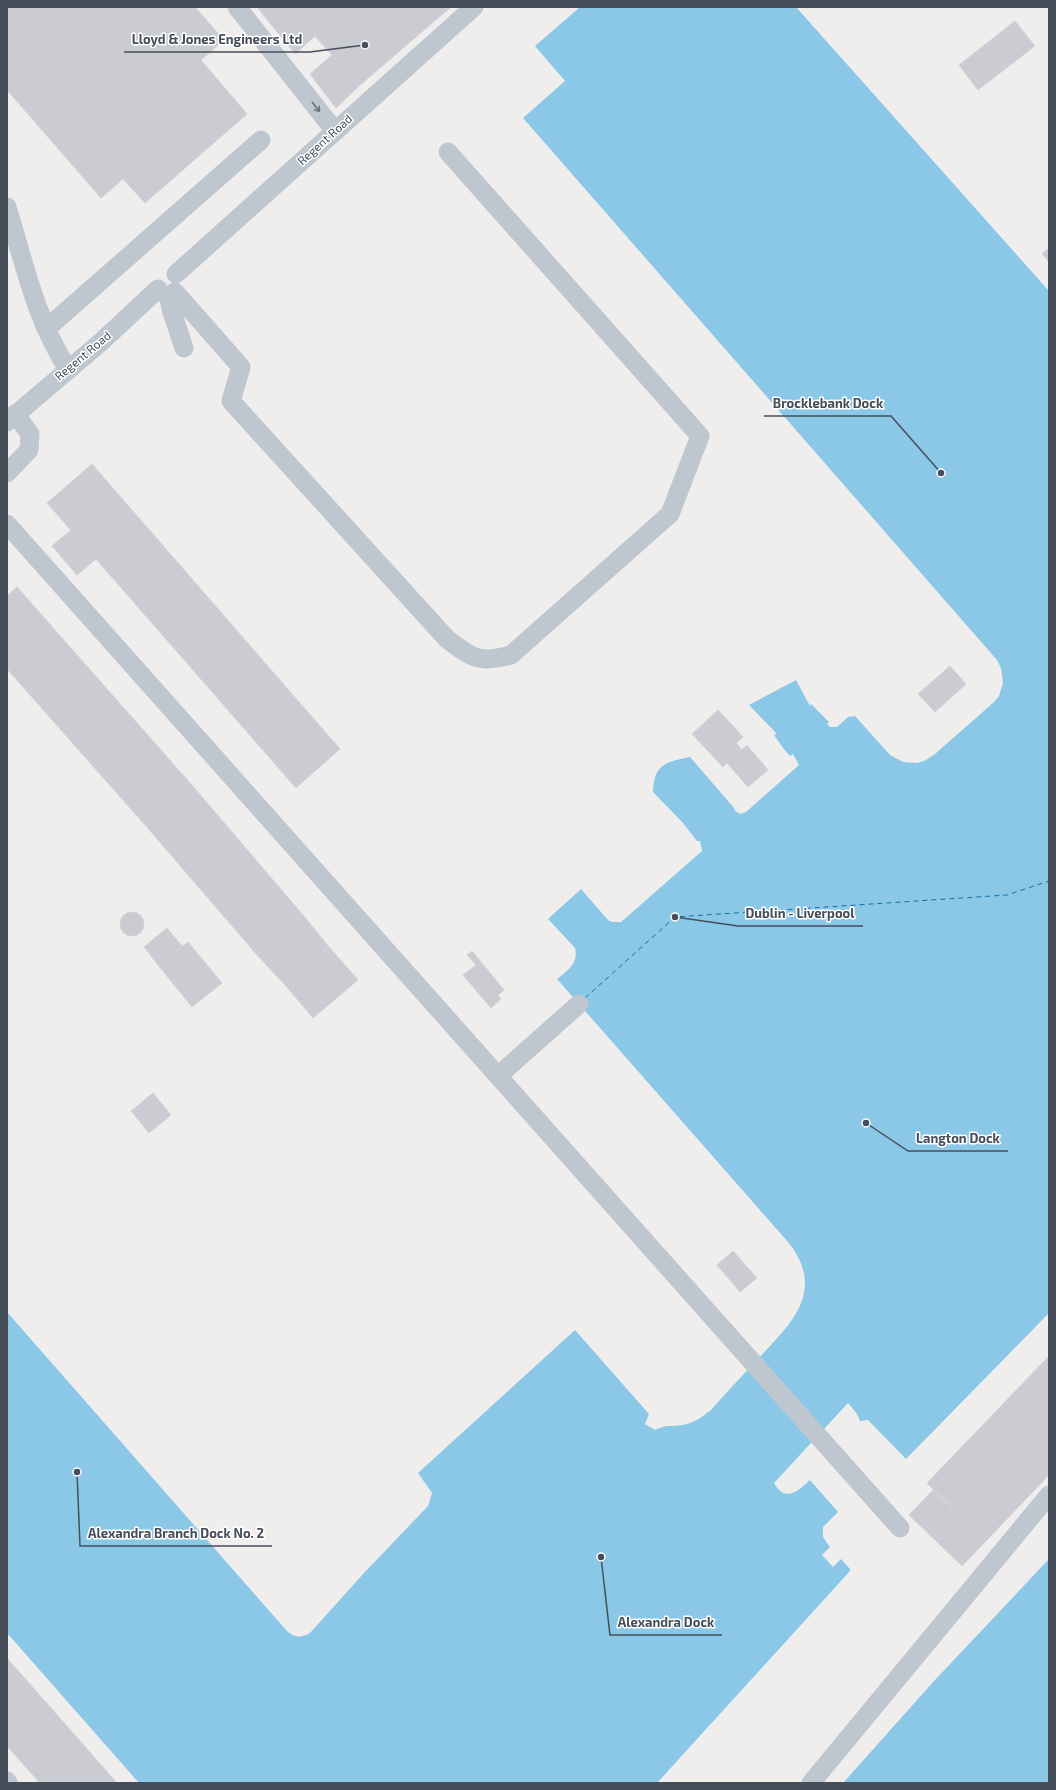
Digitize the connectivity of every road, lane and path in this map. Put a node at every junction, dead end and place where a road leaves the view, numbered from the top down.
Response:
1 (237, 7) edge
2 (474, 7) edge
3 (335, 131) junction
4 (261, 140) dead end
5 (448, 152) dead end
6 (7, 207) edge
7 (169, 287) junction
8 (46, 329) junction
9 (184, 348) dead end
10 (68, 369) junction
11 (11, 418) edge
12 (7, 473) edge
13 (7, 524) edge
14 (579, 1004) dead end
15 (499, 1075) junction
16 (1049, 1495) edge
17 (900, 1528) dead end
18 (811, 1783) edge

1 -> 3 street
2 - 3 street, Regent Road
3 - 7 street, Regent Road
4 - 8 street
5 - 7 street
6 - 8 street
7 - 9 street
7 - 10 street, Regent Road
8 - 10 street
10 - 11 street, Regent Road
11 - 12 street
13 - 15 street
14 - 15 street
15 - 17 street
16 - 18 street

